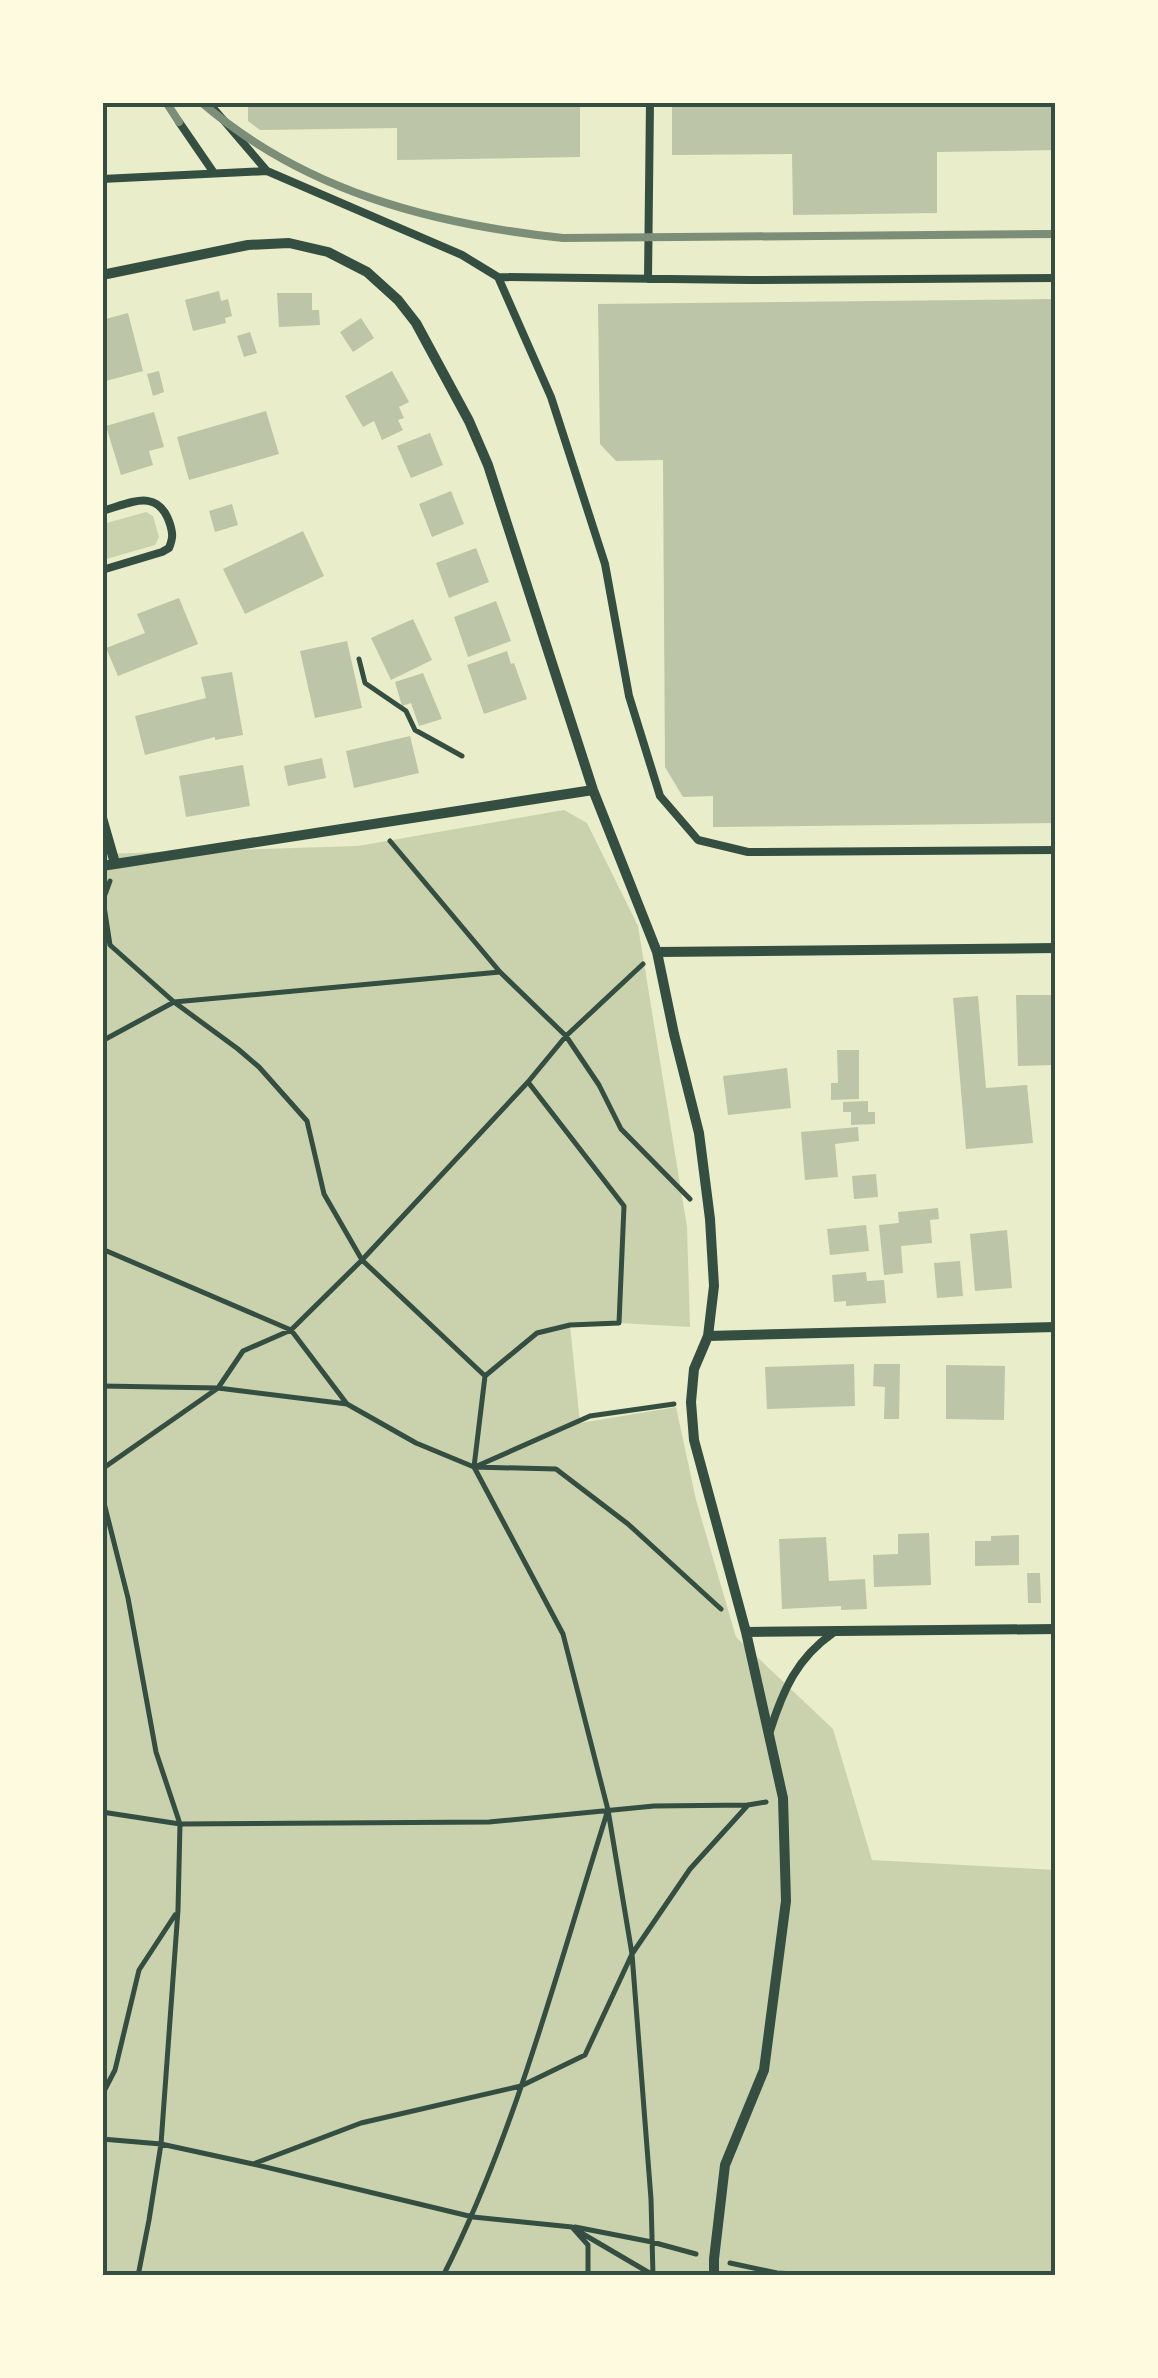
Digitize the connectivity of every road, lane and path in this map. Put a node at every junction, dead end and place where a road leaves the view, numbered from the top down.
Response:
1 (650, 102) edge
2 (212, 104) edge
3 (179, 122) dead end
4 (267, 171) junction
5 (214, 174) junction
6 (102, 178) edge
7 (102, 274) edge
8 (498, 277) junction
9 (1056, 278) edge
10 (648, 279) junction
11 (102, 510) edge
12 (102, 570) edge
13 (359, 659) dead end
14 (462, 756) dead end
15 (593, 790) junction
16 (102, 818) edge
17 (376, 824) junction
18 (1056, 850) edge
19 (115, 864) junction
20 (102, 866) edge
21 (102, 940) edge
22 (110, 945) junction
23 (1056, 948) edge
24 (656, 952) junction
25 (500, 972) junction
26 (174, 1002) junction
27 (566, 1036) junction
28 (102, 1042) edge
29 (528, 1082) junction
30 (710, 1219) junction
31 (102, 1249) edge
32 (362, 1260) junction
33 (1056, 1327) edge
34 (291, 1330) junction
35 (708, 1336) junction
36 (485, 1376) junction
37 (102, 1386) edge
38 (218, 1388) junction
39 (691, 1402) junction
40 (347, 1404) junction
41 (474, 1468) junction
42 (102, 1469) edge
43 (102, 1495) edge
44 (1056, 1629) edge
45 (836, 1630) junction
46 (746, 1632) junction
47 (770, 1730) junction
48 (783, 1798) junction
49 (748, 1806) junction
50 (608, 1810) junction
51 (102, 1812) edge
52 (180, 1824) junction
53 (178, 1910) junction
54 (632, 1954) junction
55 (521, 2086) junction
56 (102, 2095) edge
57 (102, 2140) edge
58 (161, 2144) junction
59 (253, 2164) junction
60 (473, 2217) junction
61 (572, 2227) junction
62 (652, 2242) junction
63 (714, 2259) junction
64 (138, 2276) edge
65 (444, 2276) edge
66 (588, 2276) edge
67 (714, 2276) edge
68 (830, 2276) edge

1 - 10 lane
2 - 4 lane
3 - 5 lane
4 - 5 lane
4 - 8 lane
5 - 6 lane
7 - 15 street
8 - 10 lane
8 - 18 lane
9 - 10 lane
11 - 12 lane
13 - 14 path
15 - 17 street
15 - 24 street
16 - 19 street
17 - 19 street
17 - 25 path
19 - 20 street
19 - 22 path
21 - 22 path
22 - 26 path
23 - 24 street
24 - 27 path
24 - 30 street
25 - 26 path
25 - 27 path
26 - 28 path
26 - 32 path
27 - 29 path
27 - 30 path
29 - 32 path
29 - 36 path
30 - 35 street
31 - 34 path
32 - 34 path
32 - 36 path
33 - 35 street
34 - 38 path
34 - 40 path
35 - 39 street
36 - 41 path
37 - 38 path
38 - 40 path
38 - 42 path
39 - 41 path
39 - 46 street
40 - 41 path
41 - 46 path
41 - 50 path
43 - 52 path
44 - 45 street
45 - 46 street
45 - 47 lane
46 - 47 street
47 - 48 street
48 - 49 path
48 - 63 street
49 - 50 path
49 - 54 path
50 - 52 path
50 - 54 path
50 - 55 path
51 - 52 path
52 - 53 path
53 - 56 path
53 - 58 path
54 - 55 path
54 - 62 path
55 - 59 path
55 - 60 path
57 - 58 path
58 - 59 path
58 - 64 path
59 - 60 path
60 - 61 path
60 - 65 path
61 - 62 path
61 - 62 path
61 - 66 path
62 - 63 path
63 - 67 street
63 - 68 path

